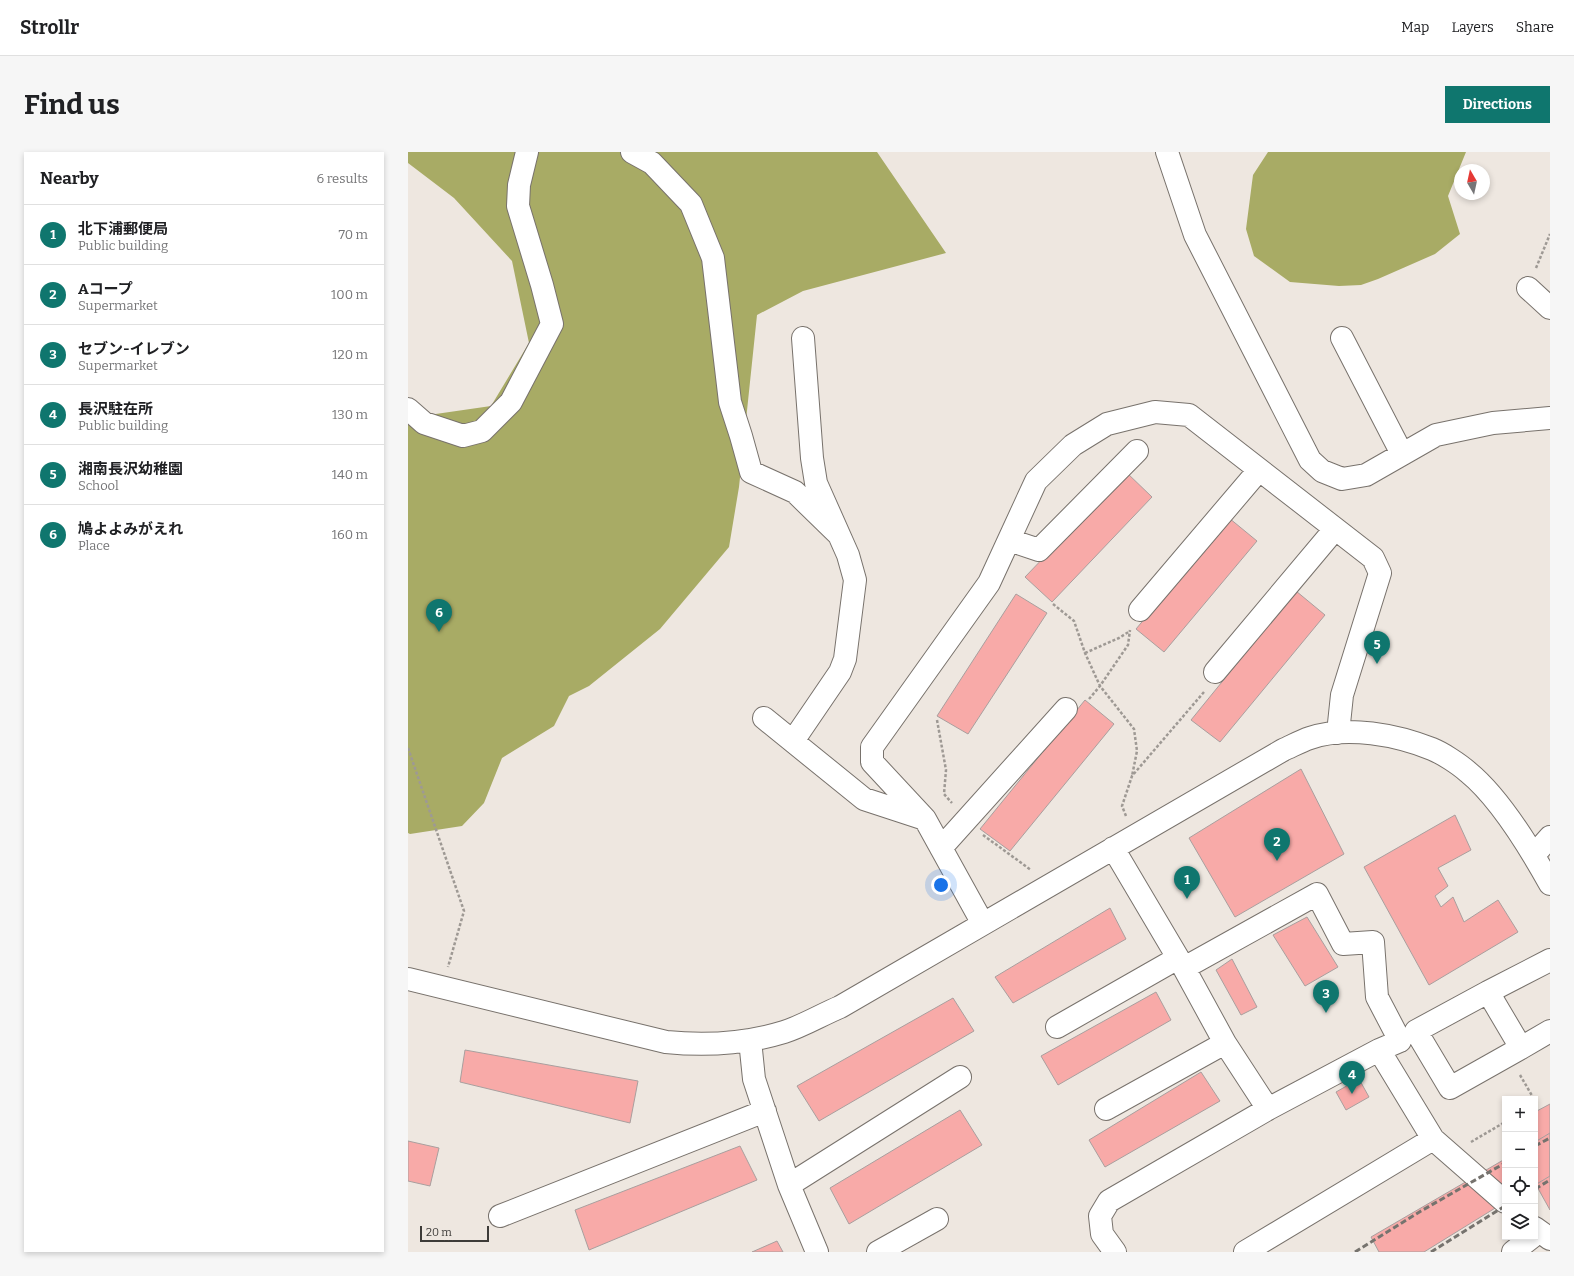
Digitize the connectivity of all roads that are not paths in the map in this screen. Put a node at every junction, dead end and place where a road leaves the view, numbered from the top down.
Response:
1 (527, 152) edge
2 (632, 152) edge
3 (1167, 152) edge
4 (1528, 288) road end
5 (1550, 308) edge
6 (803, 338) dead end
7 (1342, 338) dead end
8 (408, 409) edge
9 (1550, 418) edge
10 (1137, 451) dead end
11 (1402, 454) junction
12 (1259, 470) junction
13 (1335, 529) junction
14 (838, 534) junction
15 (1009, 540) junction
16 (1140, 610) dead end
17 (1211, 680) road end
18 (1066, 709) dead end
19 (764, 718) dead end
20 (1338, 733) junction
21 (793, 741) junction
22 (926, 819) junction
23 (1550, 838) edge
24 (941, 848) junction
25 (1113, 848) junction
26 (1534, 855) junction
27 (1550, 884) edge
28 (983, 924) junction
29 (1550, 960) edge
30 (1181, 963) junction
31 (408, 979) edge
32 (1488, 992) junction
33 (1057, 1027) dead end
34 (1550, 1031) edge
35 (750, 1040) junction
36 (1225, 1043) junction
37 (1521, 1048) junction
38 (1379, 1050) junction
39 (960, 1077) dead end
40 (1106, 1109) dead end
41 (1268, 1109) junction
42 (765, 1111) junction
43 (1433, 1139) junction
44 (789, 1185) junction
45 (1502, 1199) edge
46 (500, 1216) dead end
47 (938, 1219) dead end
48 (1540, 1232) edge
49 (817, 1252) edge
50 (878, 1252) edge
51 (1115, 1252) edge
52 (1245, 1252) edge
53 (1513, 1252) edge

1 - 8 street
2 - 14 street
3 - 11 street
4 - 5 street
6 - 14 street
7 - 11 street
9 - 11 street
10 - 15 street
12 - 13 street
12 - 15 street
12 - 16 street
13 - 17 street
13 - 20 street
14 - 21 street
15 - 22 street
18 - 24 street
19 - 21 street
20 - 25 street
20 - 26 street
21 - 22 street
22 - 24 street
23 - 26 street
24 - 28 street
25 - 28 street
25 - 30 street
26 - 27 street
28 - 35 street
29 - 32 street
30 - 33 street
30 - 36 street
30 - 38 street
31 - 35 street
32 - 37 street
32 - 37 street
34 - 37 street
35 - 42 street
36 - 40 street
36 - 41 street
38 - 41 street
38 - 43 street
39 - 44 street
41 - 51 street
42 - 44 street
42 - 46 street
43 - 45 street
43 - 52 street
44 - 49 street
47 - 50 street
48 - 53 street

